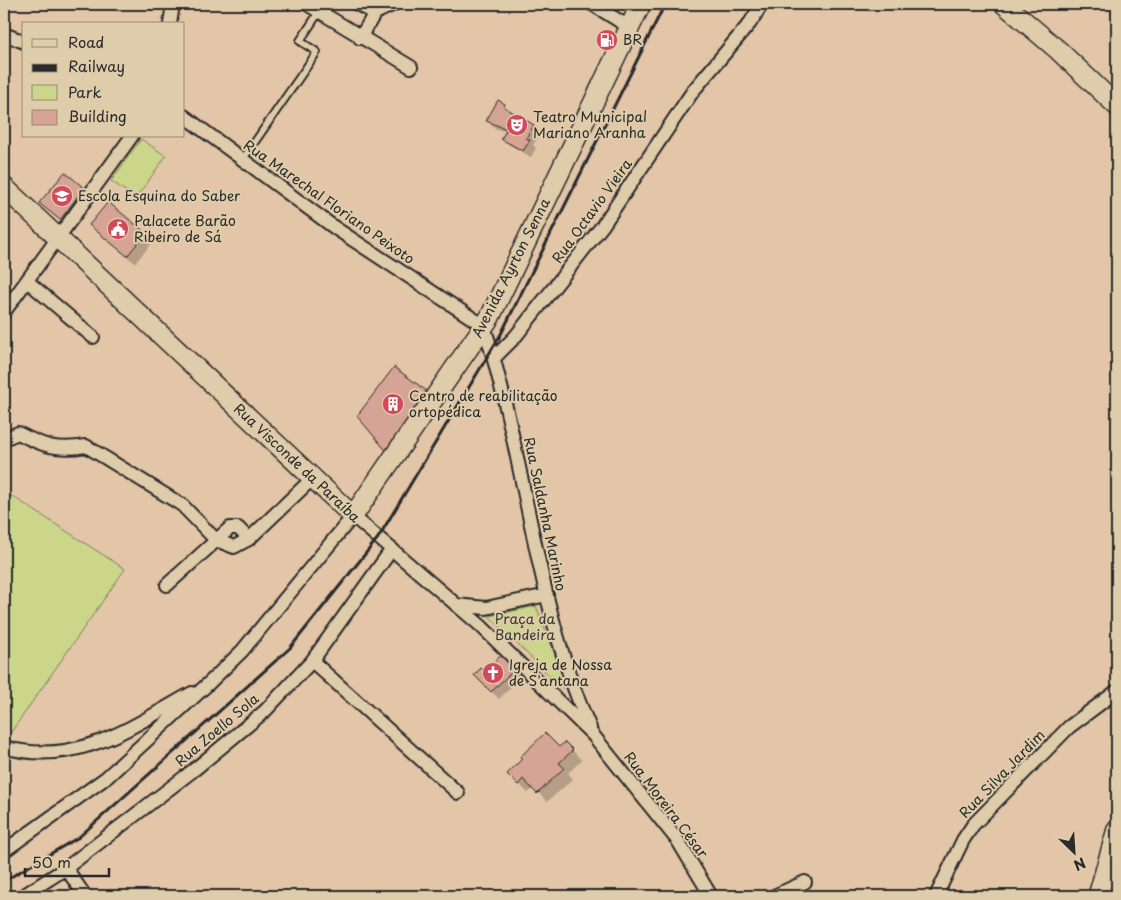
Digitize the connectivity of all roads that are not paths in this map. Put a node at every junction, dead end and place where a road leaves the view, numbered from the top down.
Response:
1 (173, 4) edge
2 (357, 4) edge
3 (394, 4) edge
4 (592, 4) edge
5 (641, 4) edge
6 (762, 4) edge
7 (1004, 4) edge
8 (311, 6) edge
9 (375, 13) junction
10 (170, 22) edge
11 (629, 27) junction
12 (4, 34) edge
13 (360, 38) junction
14 (22, 41) edge
15 (411, 67) dead end
16 (1117, 106) edge
17 (185, 117) edge
18 (131, 138) edge
19 (243, 159) junction
20 (4, 187) edge
21 (59, 238) junction
22 (28, 281) junction
23 (4, 312) edge
24 (484, 326) junction
25 (93, 337) dead end
26 (494, 358) junction
27 (4, 439) edge
28 (313, 478) junction
29 (353, 516) junction
30 (249, 539) junction
31 (216, 540) junction
32 (392, 548) junction
33 (167, 585) dead end
34 (547, 595) junction
35 (456, 605) junction
36 (486, 608) junction
37 (481, 626) junction
38 (312, 661) junction
39 (209, 683) junction
40 (1116, 693) edge
41 (593, 735) junction
42 (4, 747) edge
43 (458, 793) dead end
44 (1117, 829) edge
45 (4, 850) edge
46 (66, 868) junction
47 (805, 882) dead end
48 (22, 896) edge
49 (85, 896) edge
50 (711, 896) edge
51 (774, 896) edge
52 (936, 896) edge
53 (1098, 896) edge

1 - 10 street
2 - 9 street
3 - 9 street
4 - 11 street
5 - 11 main road, Avenida Ayrton Senna
6 - 26 street, Rua Octavio Vieira
7 - 16 main road
8 - 13 street
8 - 19 lane
9 - 13 street
11 - 24 main road, Avenida Ayrton Senna
12 - 14 street
13 - 15 street
17 - 19 street, Rua Marechal Floriano Peixoto
18 - 21 street
19 - 24 street, Rua Marechal Floriano Peixoto
20 - 21 main road, Rua Visconde da Paraíba
21 - 22 street
21 - 28 main road, Rua Visconde da Paraíba
22 - 23 street
22 - 25 street
24 - 26 street, Rua Saldanha Marinho
24 - 29 main road, Avenida Ayrton Senna
26 - 34 street, Rua Saldanha Marinho
27 - 31 street
28 - 29 main road, Rua Visconde da Paraíba
28 - 30 street
29 - 32 street, Rua Visconde da Paraíba
29 - 39 street
30 - 31 street
30 - 31 street
31 - 33 street
32 - 35 street, Rua Visconde da Paraíba
32 - 38 street, Rua Zoello Sola
34 - 36 street
34 - 41 street, Rua Saldanha Marinho
35 - 36 street
35 - 37 street, Rua Visconde da Paraíba
36 - 37 street
37 - 41 street, Rua Visconde da Paraíba
38 - 43 street
38 - 46 street, Rua Zoello Sola
39 - 42 street
39 - 45 street
40 - 52 street, Rua Silva Jardim
41 - 50 street, Rua Moreira César
44 - 53 main road
46 - 48 street, Rua Zoello Sola
46 - 49 street
47 - 51 street

